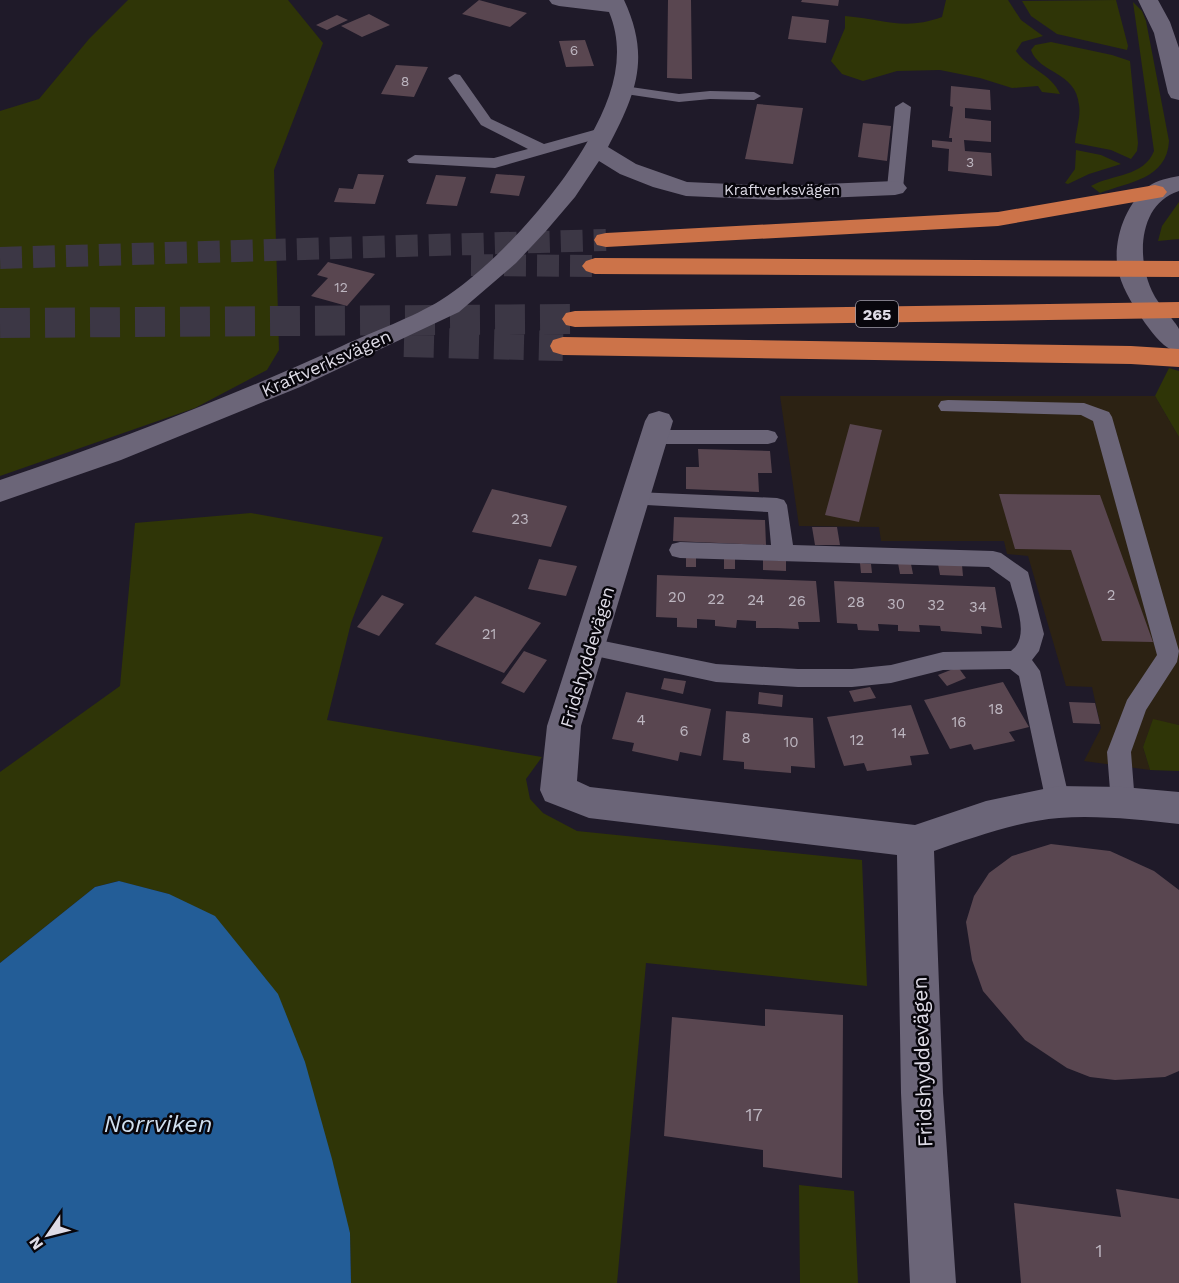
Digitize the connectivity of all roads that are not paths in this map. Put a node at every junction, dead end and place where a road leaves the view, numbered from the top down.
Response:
1 (559, 0) edge
2 (1148, 0) edge
3 (616, 3) edge
4 (455, 78) dead end
5 (624, 90) junction
6 (1179, 93) edge
7 (754, 96) dead end
8 (903, 107) dead end
9 (601, 141) junction
10 (543, 150) junction
11 (415, 160) dead end
12 (1169, 184) edge
13 (895, 188) joint
14 (606, 240) tunnel mouth
15 (595, 266) tunnel mouth
16 (1179, 270) edge
17 (575, 319) tunnel mouth
18 (1173, 327) edge
19 (563, 346) tunnel mouth
20 (1179, 358) edge
21 (948, 406) dead end
22 (657, 429) joint
23 (768, 437) dead end
24 (0, 491) edge
25 (636, 499) junction
26 (681, 550) dead end
27 (783, 553) junction
28 (589, 647) junction
29 (1015, 660) junction
30 (1058, 802) junction
31 (1123, 804) junction
32 (1179, 808) edge
33 (915, 841) junction
34 (933, 1283) edge

1 - 3 street
2 - 6 street
3 - 5 street, Kraftverksvägen
4 - 10 lane
5 - 7 lane
5 - 9 street, Kraftverksvägen
8 - 13 lane, Kraftverksvägen
9 - 10 lane
9 - 13 street, Kraftverksvägen
9 - 24 street, Kraftverksvägen
10 - 11 lane
12 - 14 highway
12 - 18 street
15 - 16 highway
17 - 18 highway, 265
19 - 20 highway
21 - 31 lane
22 - 23 lane
22 - 25 street, Fridshyddevägen
25 - 27 lane
25 - 28 street, Fridshyddevägen
26 - 27 lane
27 - 29 lane
28 - 29 lane
28 - 33 street, Fridshyddevägen
29 - 30 lane
30 - 31 street, Fridshyddevägen
30 - 33 street, Fridshyddevägen
31 - 32 street, Fridshyddevägen
33 - 34 street, Fridshyddevägen

